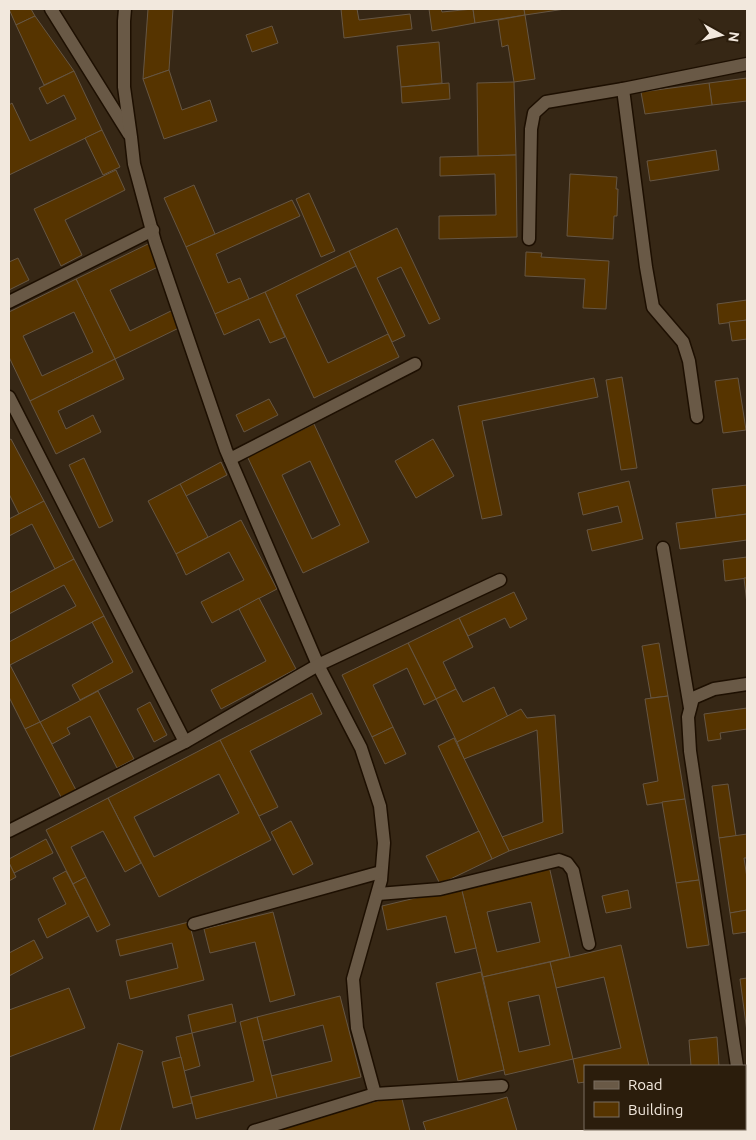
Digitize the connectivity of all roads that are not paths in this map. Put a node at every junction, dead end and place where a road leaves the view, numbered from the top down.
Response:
1 (51, 9) edge
2 (125, 9) edge
3 (747, 64) edge
4 (623, 89) junction
5 (131, 137) junction
6 (153, 230) junction
7 (529, 239) dead end
8 (9, 302) edge
9 (415, 364) dead end
10 (9, 397) edge
11 (697, 417) dead end
12 (230, 459) junction
13 (663, 548) dead end
14 (500, 580) dead end
15 (318, 665) junction
16 (747, 684) edge
17 (690, 708) junction
18 (185, 742) junction
19 (9, 831) edge
20 (381, 872) junction
21 (378, 894) junction
22 (194, 924) dead end
23 (589, 944) dead end
24 (737, 1065) edge
25 (502, 1086) dead end
26 (375, 1094) junction
27 (254, 1131) edge

1 - 5 street
2 - 5 street
3 - 4 street
4 - 7 street
4 - 11 street
5 - 6 street
6 - 8 street
6 - 12 street
9 - 12 street
10 - 18 street
12 - 15 street
13 - 17 street
14 - 15 street
15 - 18 street
15 - 20 street
16 - 17 street
17 - 24 street
18 - 19 street
20 - 21 street
20 - 22 street
21 - 23 street
21 - 26 street
25 - 26 street
26 - 27 street

